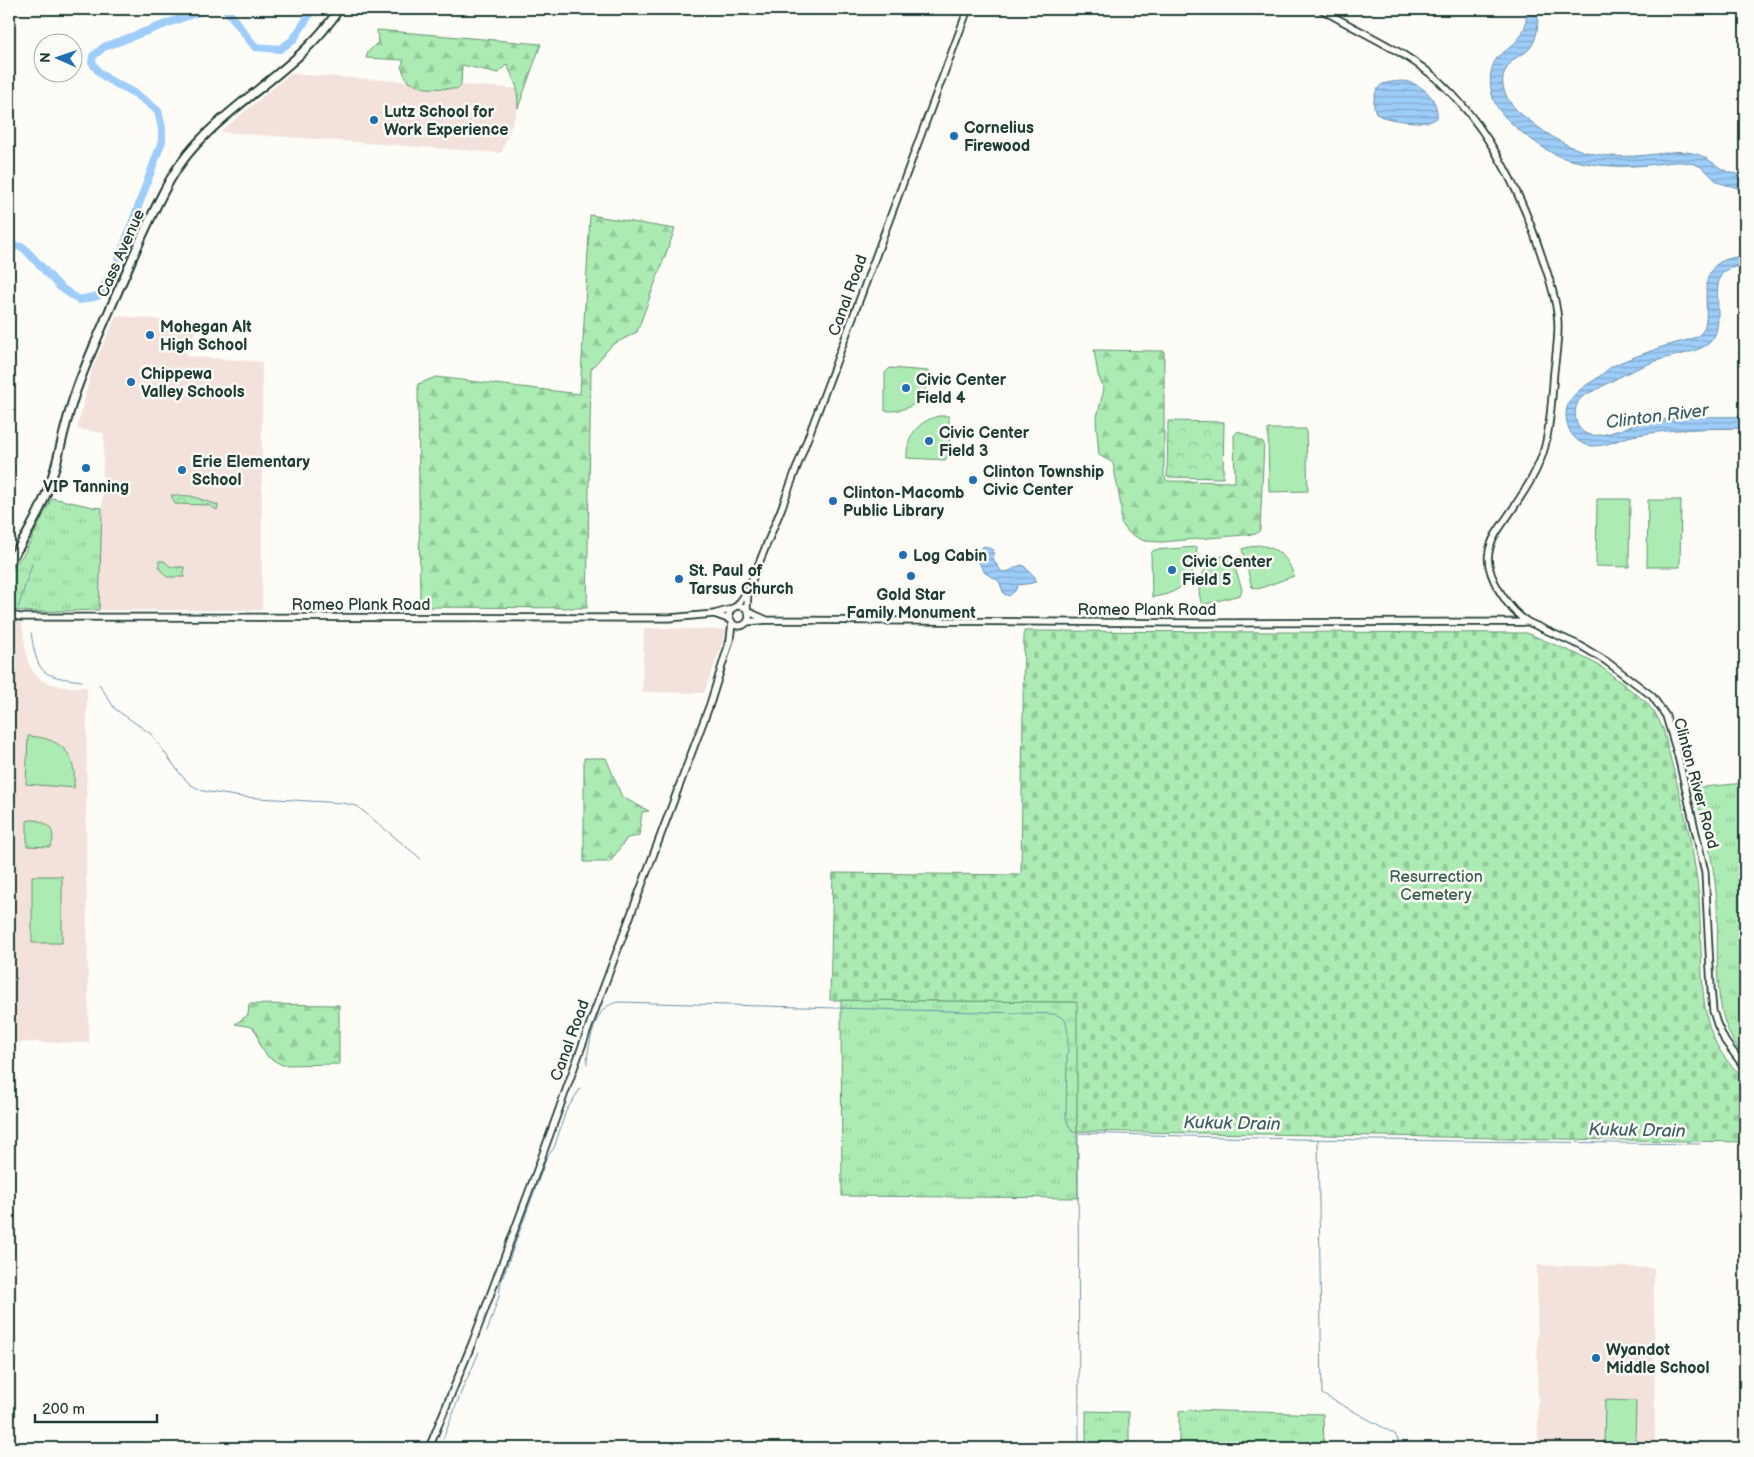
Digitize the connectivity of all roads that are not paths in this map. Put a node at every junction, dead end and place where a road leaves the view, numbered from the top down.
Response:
1 (339, 9) edge
2 (968, 9) edge
3 (1321, 9) edge
4 (9, 562) edge
5 (748, 590) junction
6 (735, 607) junction
7 (748, 611) junction
8 (714, 614) junction
9 (9, 615) edge
10 (767, 620) junction
11 (731, 621) junction
12 (747, 622) junction
13 (1528, 622) junction
14 (740, 626) junction
15 (730, 640) junction
16 (1745, 1068) edge
17 (429, 1448) edge

1 - 4 main road, Cass Avenue
2 - 5 street, Canal Road
3 - 13 street, Clinton River Road
5 - 6 street, Canal Road
5 - 7 street, Canal Road
6 - 7 street
6 - 8 street, Romeo Plank Road
6 - 11 street
7 - 10 street, Romeo Plank Road
7 - 12 street
8 - 9 street, Romeo Plank Road
8 - 11 street, Romeo Plank Road
10 - 12 street, Romeo Plank Road
10 - 13 street, Romeo Plank Road
11 - 14 street
11 - 15 street, Canal Road
12 - 14 street
13 - 16 street, Clinton River Road
14 - 15 street, Canal Road
15 - 17 street, Canal Road

